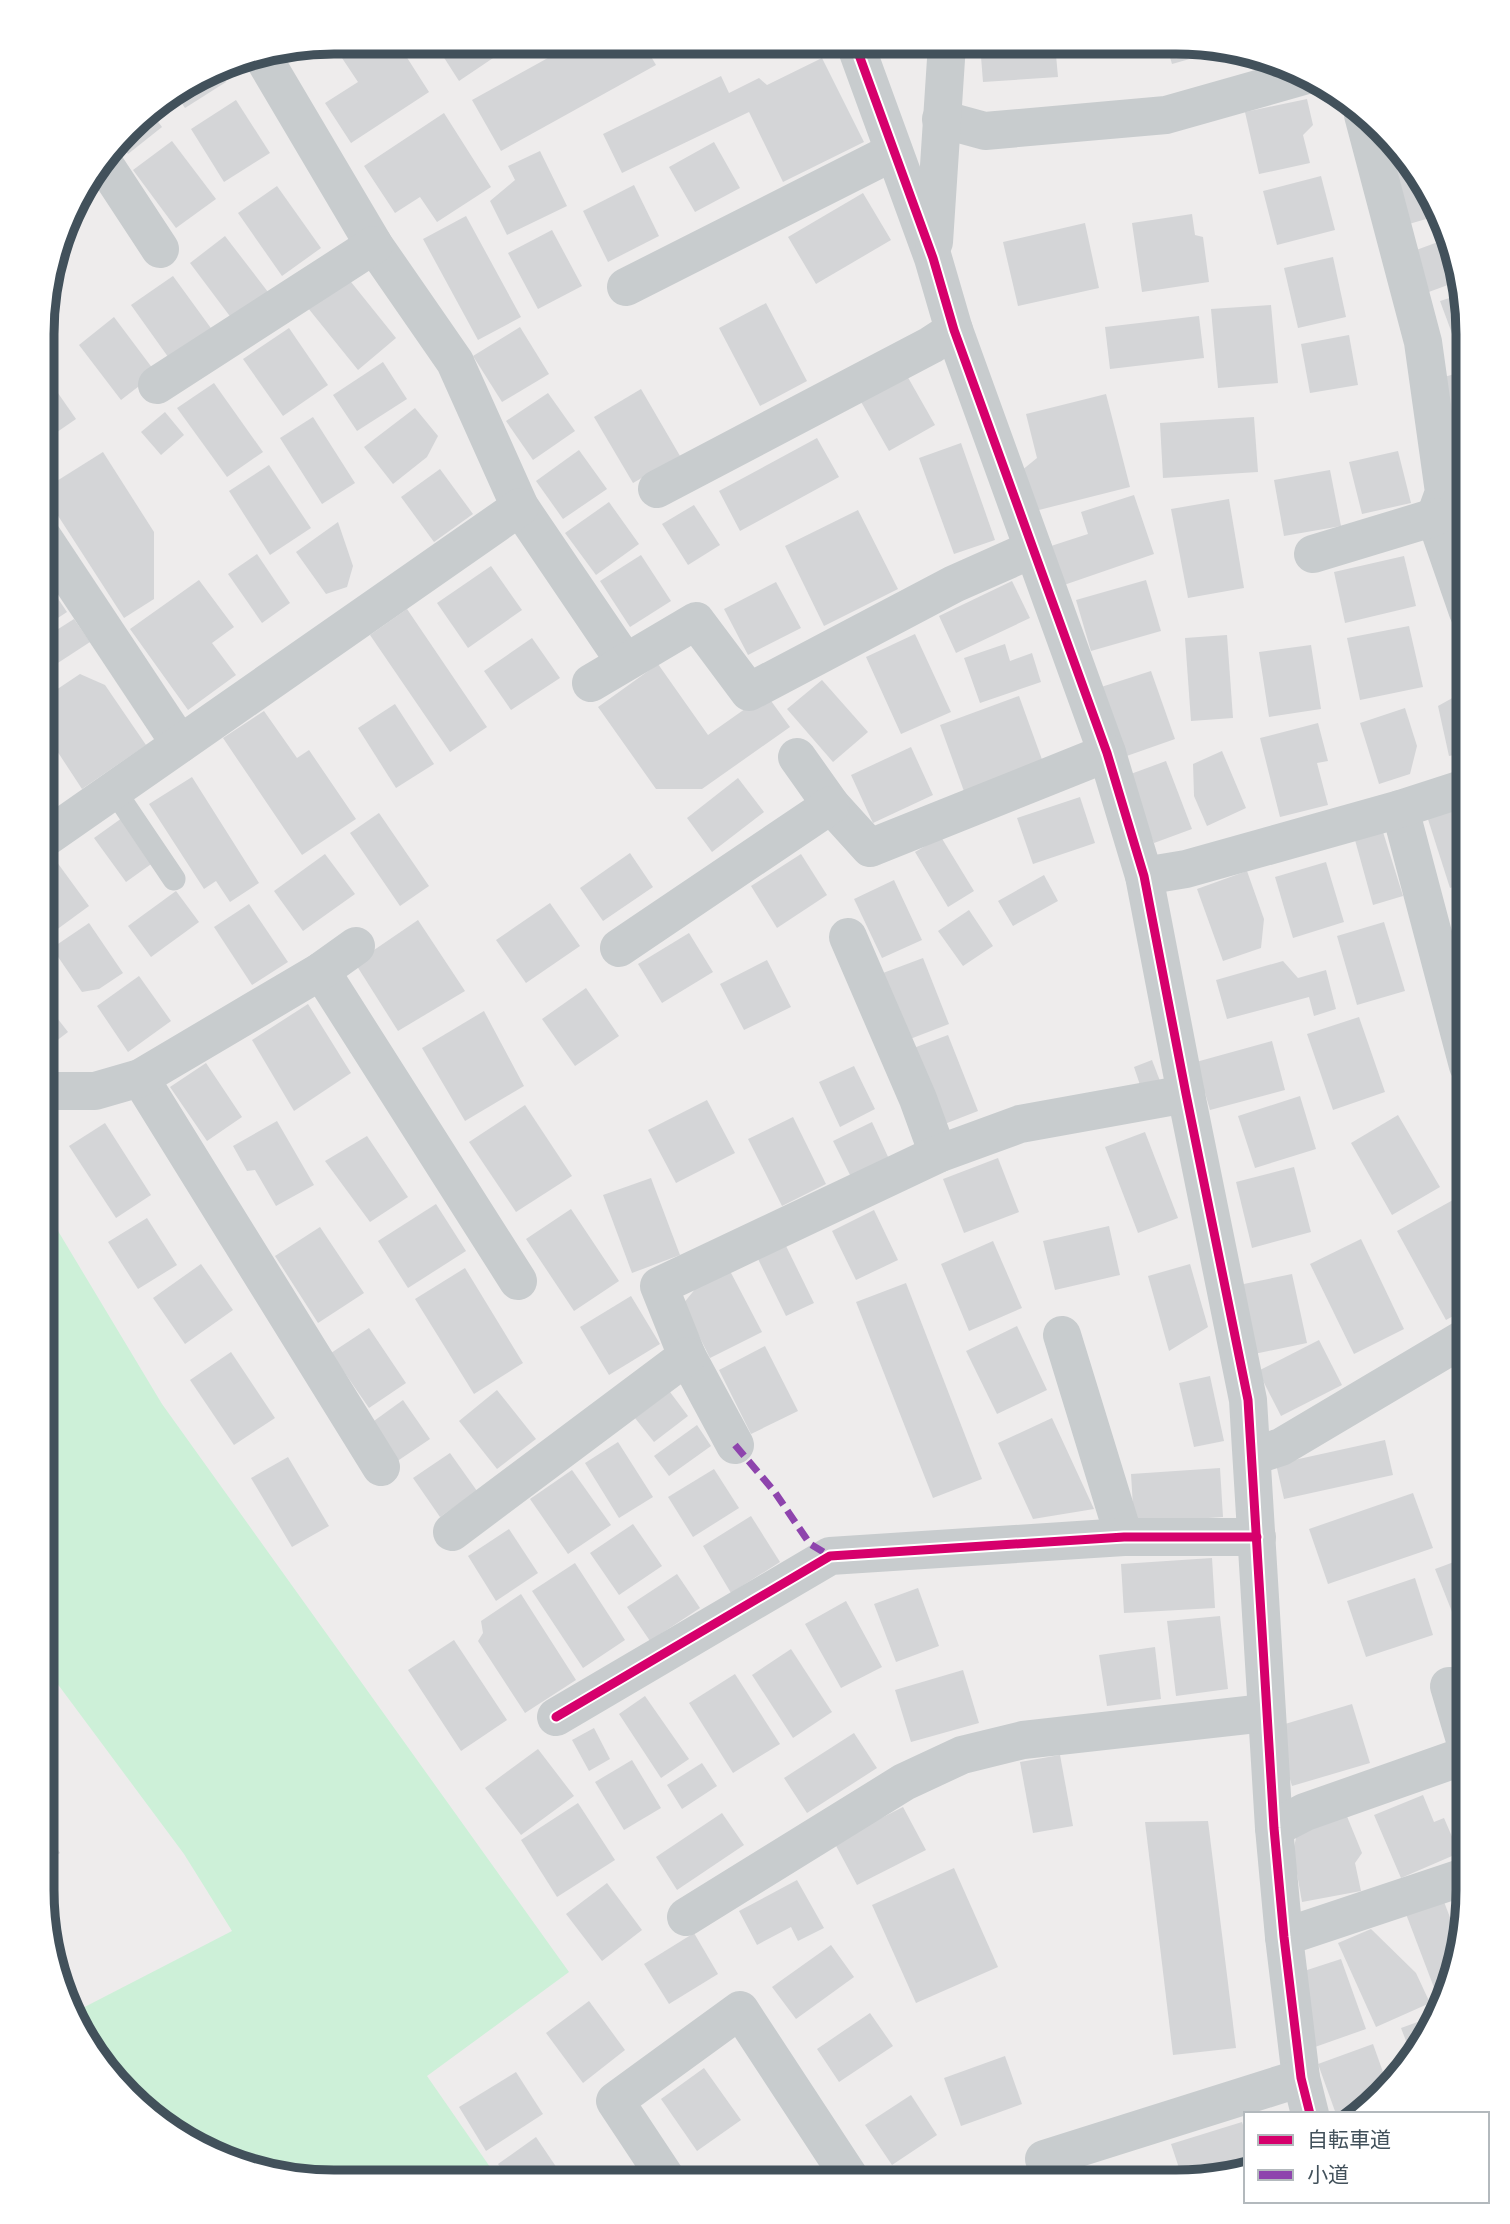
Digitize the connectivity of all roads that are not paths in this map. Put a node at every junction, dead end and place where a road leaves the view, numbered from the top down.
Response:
1 (859, 54) edge
2 (946, 54) edge
3 (266, 63) edge
4 (1291, 80) edge
5 (941, 119) junction
6 (1367, 130) edge
7 (893, 152) junction
8 (108, 170) edge
9 (374, 245) junction
10 (160, 249) dead end
11 (933, 258) junction
12 (626, 287) dead end
13 (954, 330) junction
14 (158, 385) dead end
15 (657, 489) dead end
16 (1449, 498) edge
17 (520, 507) junction
18 (1456, 540) edge
19 (1033, 549) junction
20 (54, 554) edge
21 (1313, 555) dead end
22 (625, 662) junction
23 (591, 683) dead end
24 (180, 744) junction
25 (1107, 753) junction
26 (797, 757) dead end
27 (114, 790) junction
28 (1456, 791) edge
29 (831, 806) junction
30 (1400, 809) junction
31 (54, 832) edge
32 (1144, 876) junction
33 (174, 879) dead end
34 (848, 937) dead end
35 (356, 946) dead end
36 (619, 948) dead end
37 (321, 971) junction
38 (1456, 1021) edge
39 (140, 1078) junction
40 (54, 1091) edge
41 (1186, 1094) junction
42 (938, 1154) junction
43 (518, 1281) dead end
44 (1062, 1335) dead end
45 (1456, 1343) edge
46 (687, 1356) junction
47 (735, 1444) dead end
48 (1253, 1456) junction
49 (381, 1467) dead end
50 (452, 1532) dead end
51 (1124, 1537) junction
52 (1257, 1537) junction
53 (1449, 1686) dead end
54 (1456, 1710) edge
55 (1265, 1713) junction
56 (556, 1717) dead end
57 (1456, 1759) edge
58 (1274, 1828) junction
59 (1456, 1880) edge
60 (686, 1917) dead end
61 (1284, 1937) junction
62 (1306, 2096) edge
63 (1044, 2160) dead end
64 (661, 2170) edge
65 (843, 2170) edge

1 - 7 street
2 - 5 street
3 - 9 street
4 - 5 street
5 - 11 street
6 - 16 street
7 - 11 street
7 - 12 street
8 - 10 street
9 - 14 street
9 - 17 street
11 - 13 street
13 - 15 street
13 - 19 street
16 - 18 street
16 - 21 street
17 - 22 street
17 - 24 street
19 - 22 street
19 - 25 street
20 - 24 street
22 - 23 street
24 - 27 street
25 - 29 street
25 - 32 street
26 - 29 street
27 - 31 street
27 - 33 lane
28 - 30 street
29 - 36 street
30 - 32 street
30 - 38 street
32 - 41 street
34 - 42 street
35 - 37 street
37 - 39 street
37 - 43 street
39 - 40 street
39 - 49 street
41 - 42 street
41 - 48 street
42 - 46 street
44 - 51 street
45 - 48 street
46 - 47 street
46 - 50 street
48 - 52 street
51 - 52 street
51 - 56 street
52 - 55 street
53 - 54 street
55 - 58 street
55 - 60 street
57 - 58 street
58 - 61 street
59 - 61 street
61 - 62 street
62 - 63 street
64 - 65 street

